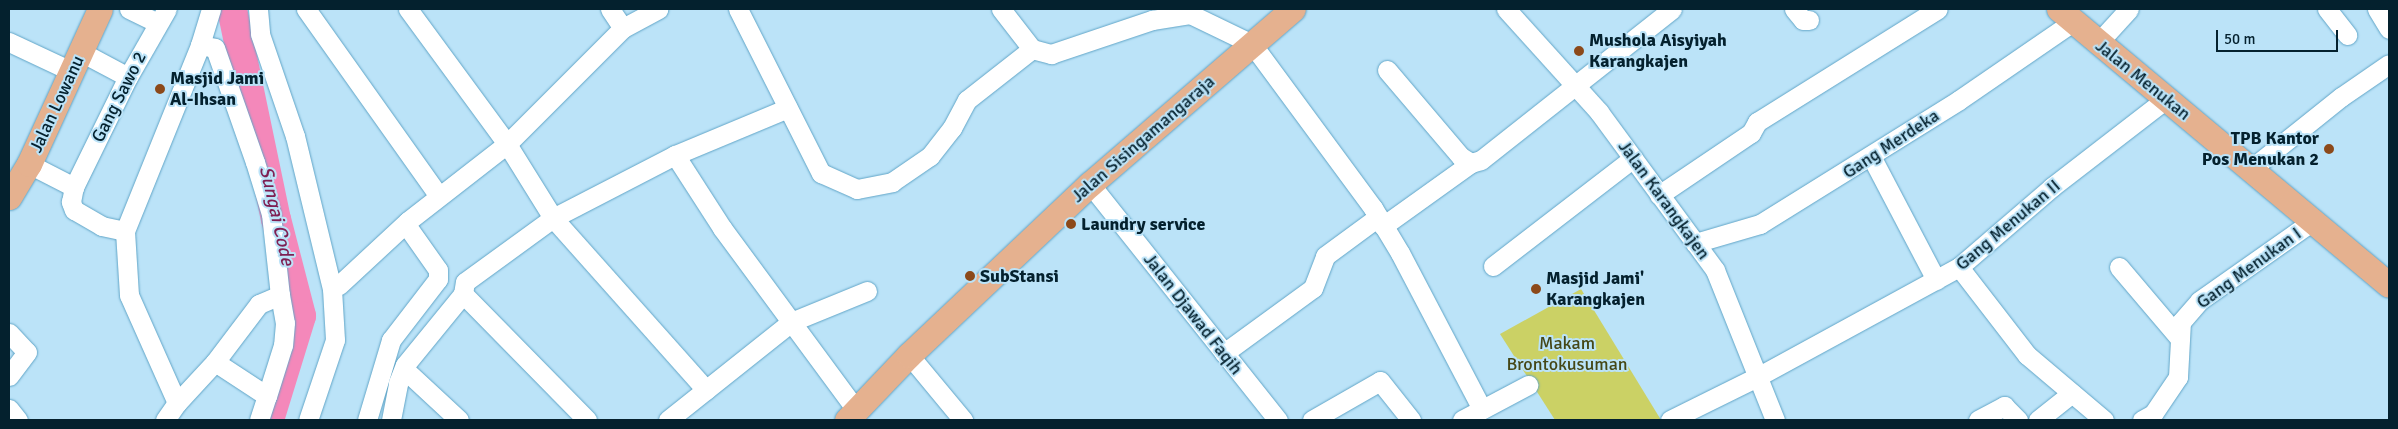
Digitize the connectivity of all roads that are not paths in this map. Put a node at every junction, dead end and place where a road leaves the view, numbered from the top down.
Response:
1 (100, 9) edge
2 (129, 9) edge
3 (211, 9) edge
4 (258, 9) edge
5 (306, 9) edge
6 (408, 9) edge
7 (610, 9) edge
8 (658, 9) edge
9 (738, 9) edge
10 (1001, 9) edge
11 (1293, 9) edge
12 (1506, 9) edge
13 (1672, 9) edge
14 (1794, 9) edge
15 (1938, 9) edge
16 (2129, 9) edge
17 (2327, 9) edge
18 (2377, 9) edge
19 (2066, 15) edge
20 (163, 16) edge
21 (1809, 20) dead end
22 (623, 28) junction
23 (2389, 29) edge
24 (2347, 35) dead end
25 (9, 42) edge
26 (1252, 44) junction
27 (2097, 44) junction
28 (200, 45) junction
29 (1032, 49) junction
30 (77, 62) junction
31 (2389, 64) edge
32 (1387, 70) dead end
33 (128, 77) junction
34 (1576, 84) junction
35 (2166, 99) junction
36 (788, 108) junction
37 (507, 144) junction
38 (675, 155) junction
39 (1871, 156) junction
40 (1632, 158) junction
41 (1471, 163) junction
42 (29, 164) junction
43 (2252, 169) junction
44 (1090, 184) junction
45 (74, 187) junction
46 (1659, 195) junction
47 (439, 196) junction
48 (9, 197) edge
49 (553, 218) junction
50 (1380, 221) junction
51 (2312, 221) junction
52 (407, 222) junction
53 (125, 231) junction
54 (1695, 244) junction
55 (1493, 266) dead end
56 (2119, 267) dead end
57 (1959, 268) junction
58 (1936, 280) junction
59 (339, 285) dead end
60 (2389, 285) edge
61 (867, 291) dead end
62 (463, 294) junction
63 (280, 295) junction
64 (791, 322) junction
65 (9, 333) edge
66 (2180, 339) junction
67 (1224, 352) junction
68 (908, 355) junction
69 (215, 362) junction
70 (404, 369) junction
71 (9, 376) edge
72 (1760, 376) junction
73 (1528, 385) dead end
74 (706, 390) junction
75 (2072, 393) junction
76 (267, 396) junction
77 (177, 403) junction
78 (9, 408) edge
79 (1482, 410) junction
80 (852, 415) edge
81 (1679, 418) edge
82 (2101, 418) edge
83 (18, 420) edge
84 (165, 420) edge
85 (259, 420) edge
86 (308, 420) edge
87 (367, 420) edge
88 (391, 420) edge
89 (459, 420) edge
90 (588, 420) edge
91 (668, 420) edge
92 (963, 420) edge
93 (1278, 420) edge
94 (1312, 420) edge
95 (1411, 420) edge
96 (1462, 420) edge
97 (1775, 420) edge
98 (1978, 420) edge
99 (2018, 420) edge
100 (2038, 420) edge
101 (2142, 420) edge

1 - 30 main road, Jalan Lowanu
2 - 20 street
3 - 28 street
4 - 86 street
5 - 47 street
6 - 37 street
7 - 22 street
8 - 22 street
9 - 36 street
10 - 29 street
11 - 26 main road, Jalan Sisingamangaraja
12 - 34 street, Jalan Karangkajen
13 - 34 street
14 - 21 street
15 - 46 street
16 - 27 street
17 - 24 street
18 - 23 street
19 - 27 main road, Jalan Menukan
19 - 39 street, Gang Merdeka
20 - 33 street, Gang Sawo 2
22 - 37 street
25 - 30 street
26 - 29 street
26 - 44 main road, Jalan Sisingamangaraja
26 - 50 street
27 - 35 main road, Jalan Menukan
28 - 53 street
28 - 63 street
29 - 36 street
30 - 33 street
30 - 42 main road, Jalan Lowanu
31 - 43 street
32 - 41 street
33 - 45 street, Gang Sawo 2
34 - 40 street, Jalan Karangkajen
34 - 41 street
35 - 43 main road, Jalan Menukan
35 - 57 street, Gang Menukan II
36 - 38 street
37 - 47 street
37 - 49 street
38 - 49 street
38 - 64 street
39 - 54 street, Gang Merdeka
39 - 58 street
40 - 46 street, Jalan Karangkajen
40 - 55 street
41 - 50 street
42 - 45 street
42 - 48 main road, Jalan Lowanu
43 - 51 main road, Jalan Menukan
44 - 67 street, Jalan Djawad Faqih
44 - 68 main road, Jalan Sisingamangaraja
45 - 53 street
46 - 54 street, Jalan Karangkajen
47 - 52 street
49 - 62 street
49 - 74 street
50 - 67 street
50 - 79 street
51 - 60 main road, Jalan Menukan
51 - 66 street, Gang Menukan I
52 - 59 street
52 - 87 street
53 - 77 street
54 - 72 street, Jalan Karangkajen
56 - 66 street
57 - 58 street, Gang Menukan II
57 - 75 street
58 - 72 street, Gang Menukan II
61 - 64 street
62 - 70 street
62 - 90 street
63 - 69 street
63 - 76 street
64 - 74 street
64 - 80 street
65 - 71 street
66 - 101 street, Gang Menukan I
67 - 93 street, Jalan Djawad Faqih
68 - 80 main road, Jalan Sisingamangaraja
68 - 92 street
69 - 76 street
69 - 77 street
70 - 88 street
70 - 89 street
72 - 81 street, Gang Menukan II
72 - 97 street, Jalan Karangkajen
73 - 79 street
74 - 91 street
75 - 82 street
75 - 100 street
76 - 85 street
77 - 84 street
78 - 83 street
79 - 96 street
94 - 95 street
98 - 99 street

